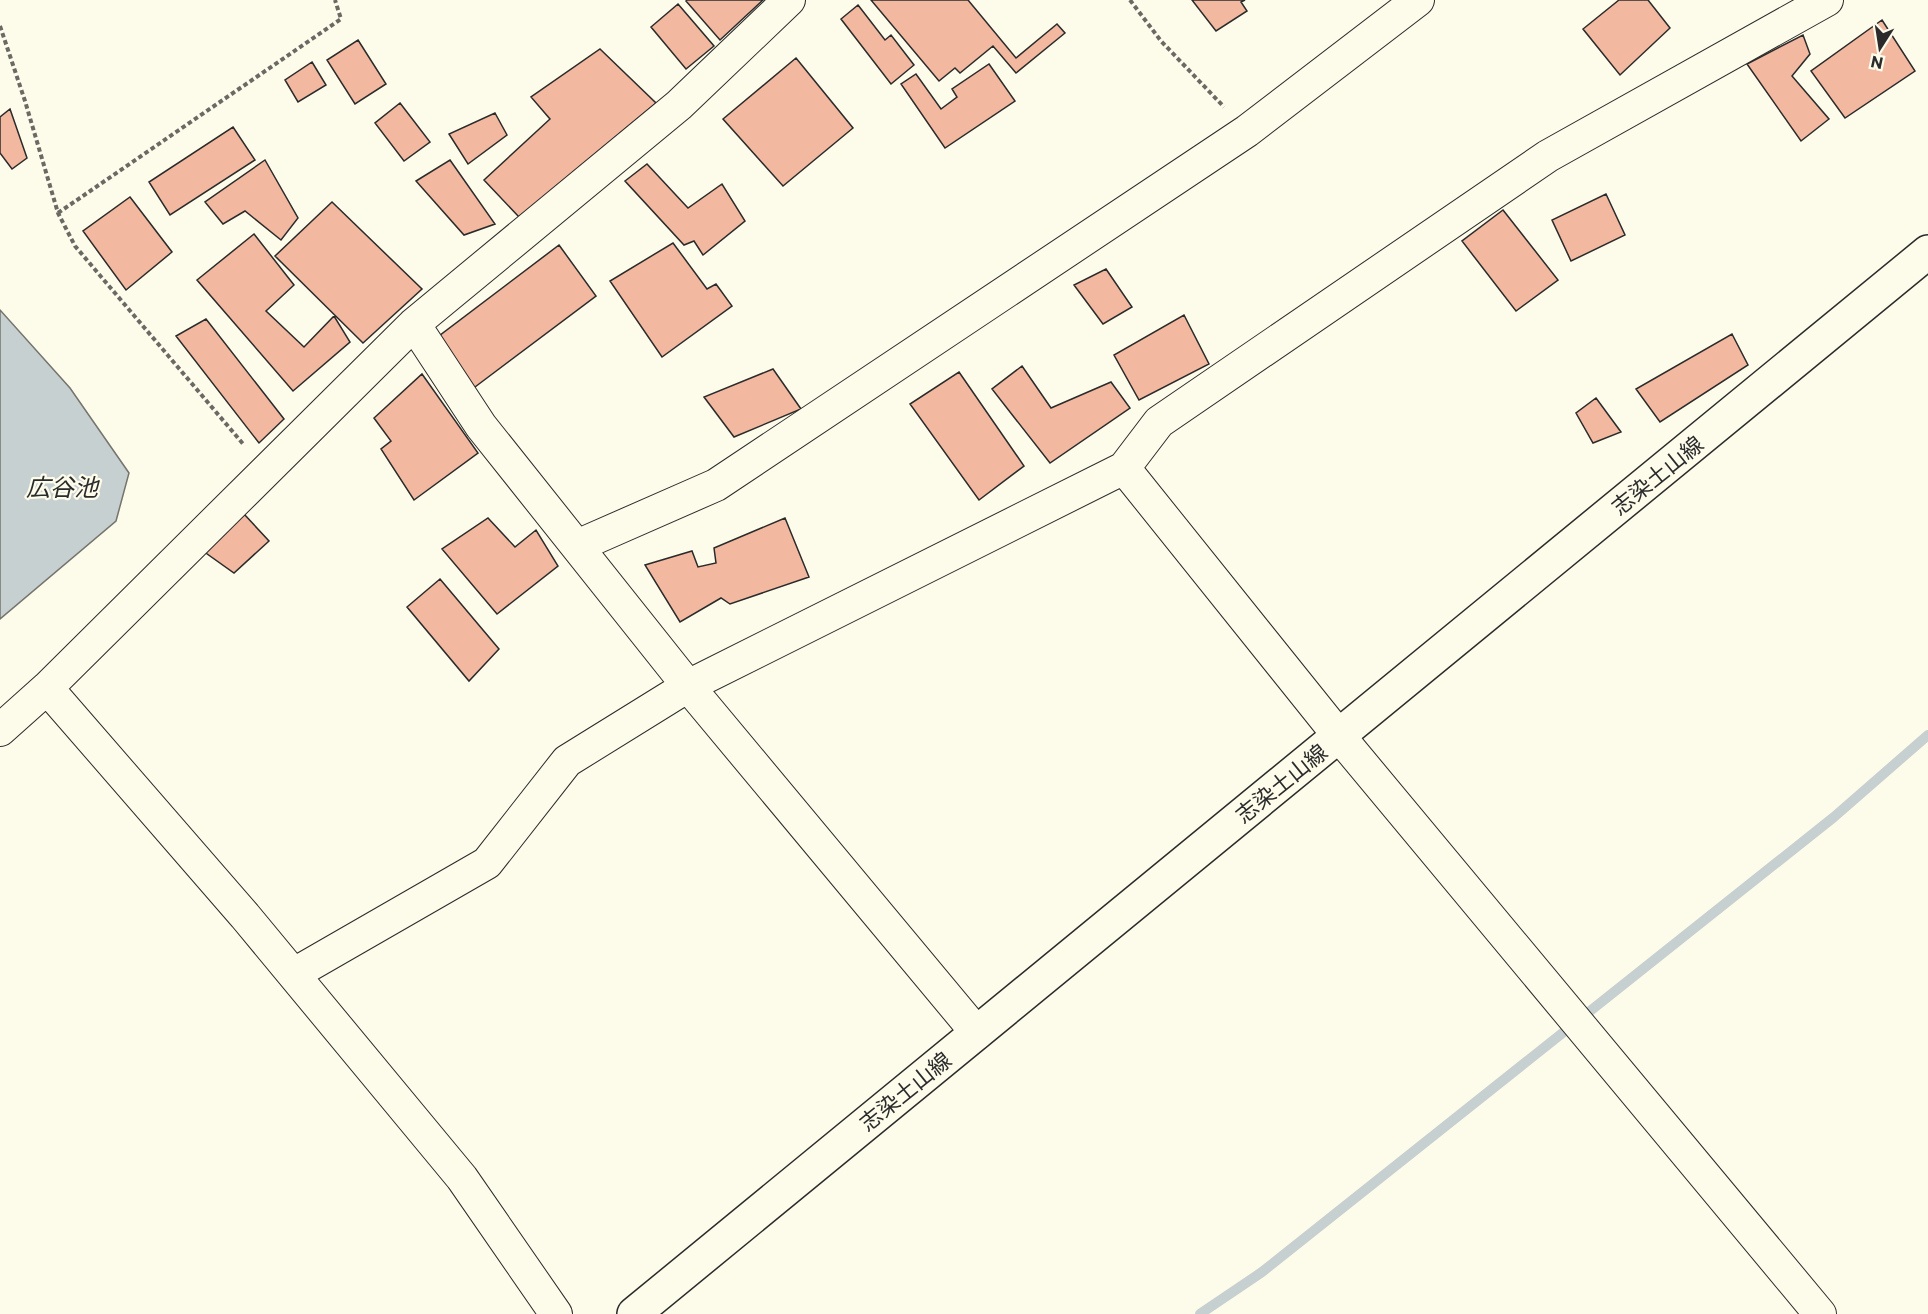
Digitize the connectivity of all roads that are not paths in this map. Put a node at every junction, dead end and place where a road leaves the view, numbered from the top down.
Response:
1 (789, 0) edge
2 (1418, 0) edge
3 (1827, 0) edge
4 (1928, 252) edge
5 (414, 324) junction
6 (1124, 468) junction
7 (577, 546) junction
8 (688, 686) junction
9 (47, 688) junction
10 (0, 730) edge
11 (1339, 736) junction
12 (294, 975) junction
13 (977, 1033) junction
14 (556, 1314) edge
15 (634, 1314) edge
16 (1820, 1314) edge

1 - 5 street
2 - 7 street
3 - 6 street
4 - 11 main road, 志染土山線
5 - 7 street
5 - 9 street
6 - 8 street
6 - 11 street
7 - 8 street
8 - 12 street
8 - 13 street
9 - 10 street
9 - 12 street
11 - 13 main road, 志染土山線
11 - 16 street
12 - 14 street
13 - 15 main road, 志染土山線

